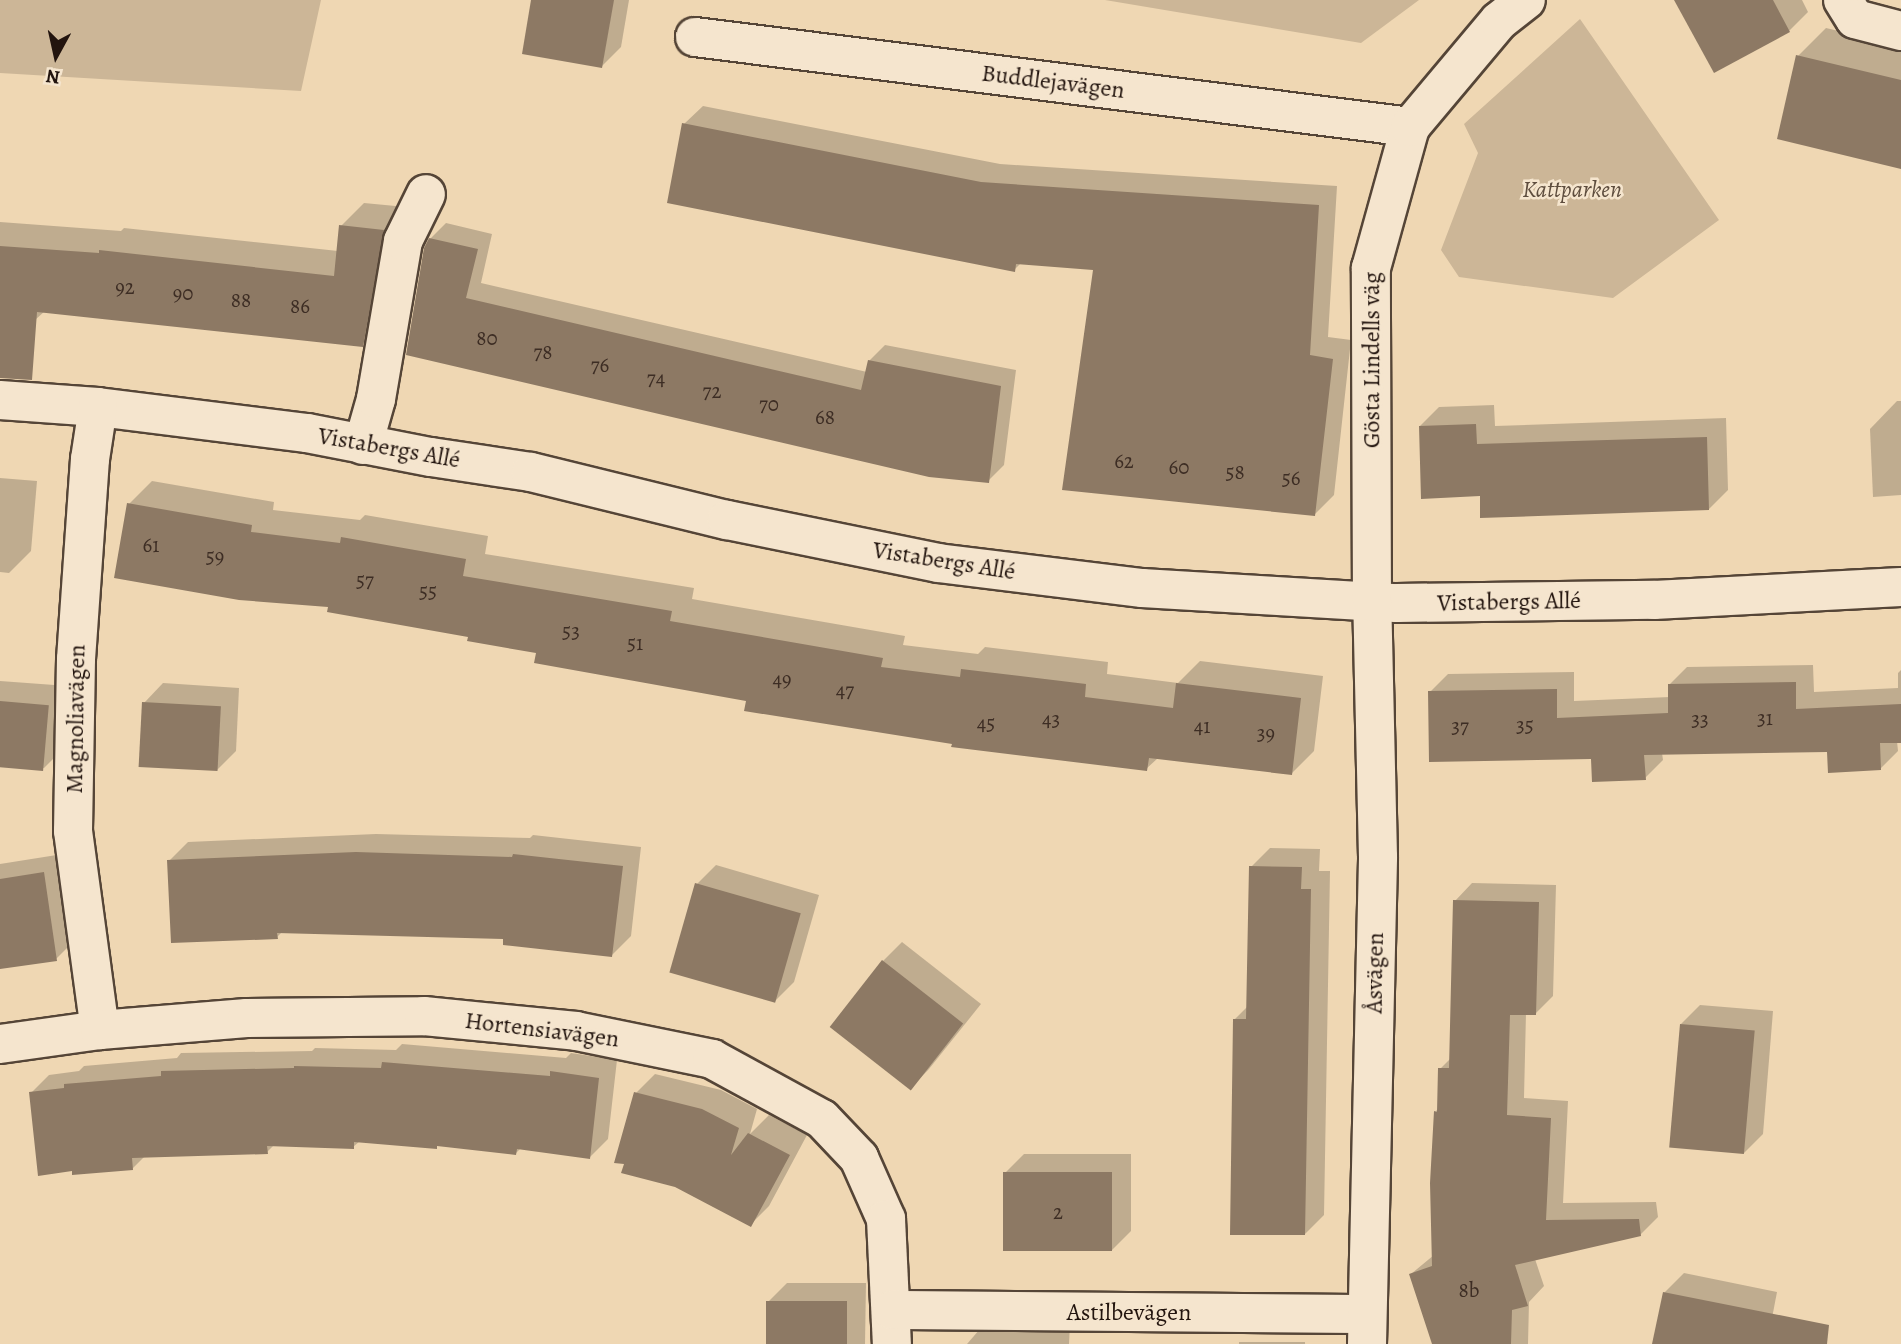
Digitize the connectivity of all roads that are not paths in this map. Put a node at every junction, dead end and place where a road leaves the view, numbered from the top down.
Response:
1 (1526, 0) edge
2 (1843, 0) edge
3 (1901, 31) edge
4 (695, 37) dead end
5 (1410, 127) junction
6 (426, 194) dead end
7 (0, 400) edge
8 (99, 407) junction
9 (363, 445) junction
10 (1901, 587) edge
11 (1372, 603) junction
12 (100, 1030) junction
13 (0, 1044) edge
14 (892, 1327) edge
15 (1367, 1329) edge

1 - 5 street, Gösta Lindells väg
2 - 3 street
4 - 5 street, Buddlejavägen
5 - 11 street, Gösta Lindells väg
6 - 9 street
7 - 8 street, Vistabergs Allé
8 - 9 street, Vistabergs Allé
8 - 12 street, Magnoliavägen
9 - 11 street, Vistabergs Allé
10 - 11 street, Vistabergs Allé
11 - 15 street, Åsvägen
12 - 13 street, Hortensiavägen
12 - 14 street, Hortensiavägen
14 - 15 street, Astilbevägen

